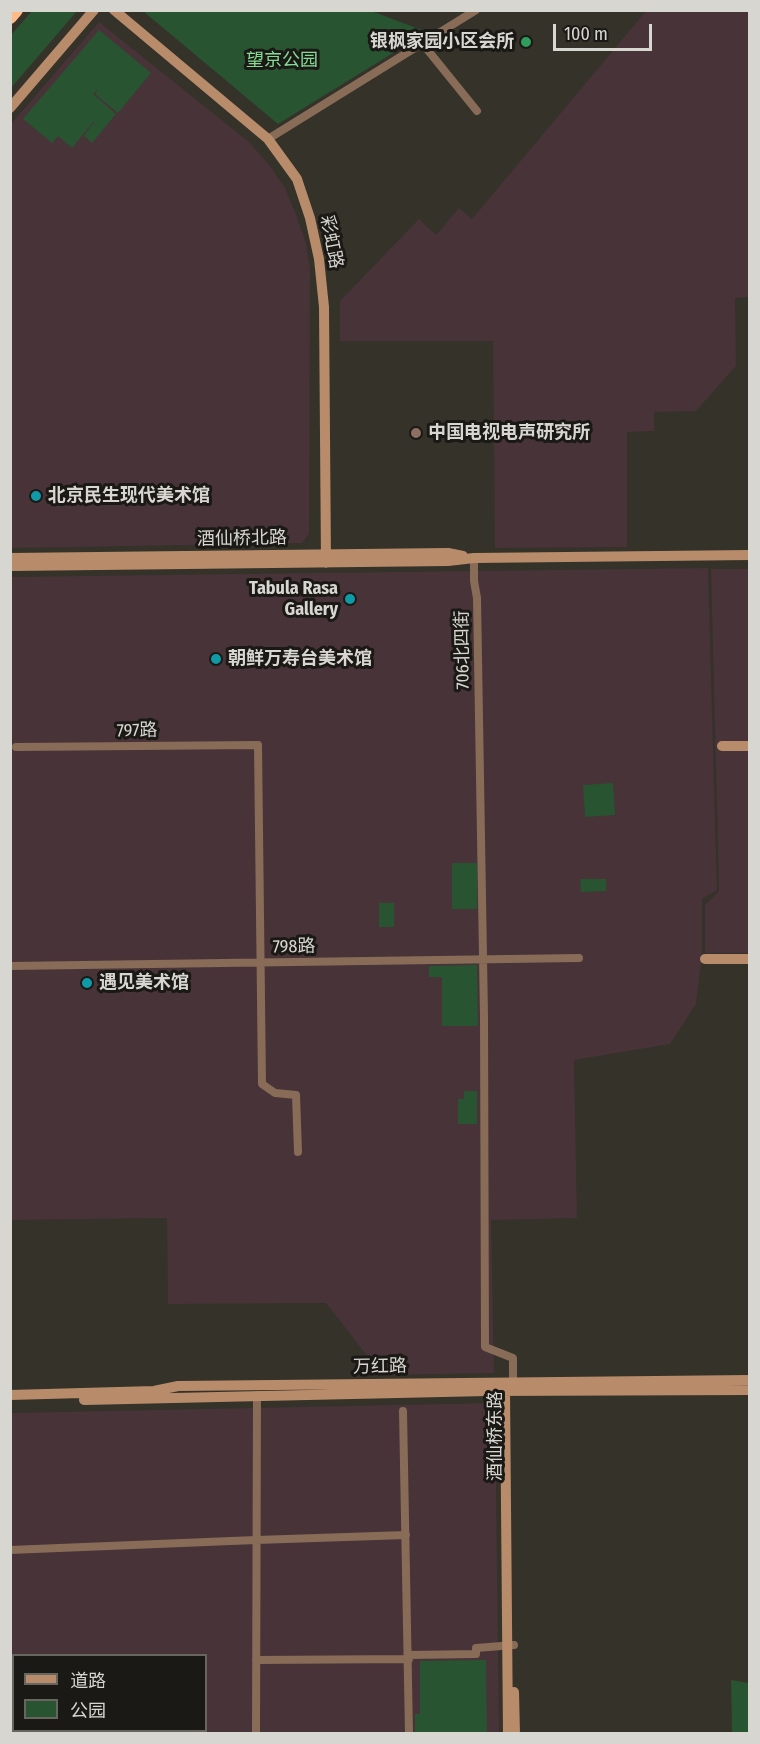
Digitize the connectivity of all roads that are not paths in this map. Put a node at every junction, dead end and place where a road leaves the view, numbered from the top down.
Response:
1 (16, 10) edge
2 (94, 10) edge
3 (114, 10) edge
4 (476, 10) edge
5 (10, 17) edge
6 (422, 43) junction
7 (10, 108) edge
8 (477, 111) dead end
9 (268, 140) junction
10 (750, 555) edge
11 (10, 558) edge
12 (474, 558) junction
13 (326, 559) junction
14 (10, 566) edge
15 (722, 746) dead end
16 (750, 746) edge
17 (16, 747) dead end
18 (579, 958) dead end
19 (705, 958) dead end
20 (483, 959) junction
21 (750, 959) edge
22 (261, 963) junction
23 (10, 966) edge
24 (298, 1152) dead end
25 (750, 1380) edge
26 (510, 1388) junction
27 (750, 1390) edge
28 (10, 1395) edge
29 (257, 1395) junction
30 (10, 1401) edge
31 (403, 1411) dead end
32 (406, 1535) junction
33 (256, 1539) junction
34 (10, 1550) edge
35 (510, 1646) junction
36 (409, 1657) junction
37 (256, 1660) junction
38 (256, 1734) edge
39 (409, 1734) edge
40 (508, 1734) edge
41 (515, 1734) edge

1 - 5 highway
2 - 7 street
3 - 9 street, 彩虹路
4 - 6 street
6 - 8 street
6 - 9 street
9 - 13 street, 彩虹路
10 - 12 street, 酒仙桥北路
11 - 13 street, 酒仙桥北路
12 - 13 street, 酒仙桥北路
12 - 20 street, 706北四街
13 - 14 street, 酒仙桥北路
15 - 16 street
17 - 22 street, 797路
18 - 20 street, 798路
19 - 21 street
20 - 22 street, 798路
20 - 26 street, 706北四街
22 - 23 street, 798路
22 - 24 street
25 - 26 street, 万红路
26 - 27 street, 万红路
26 - 28 street, 万红路
26 - 29 street, 万红路
26 - 35 street, 酒仙桥东路
29 - 30 street, 万红路
29 - 33 street
31 - 32 street
32 - 33 street
32 - 36 street
33 - 34 street
33 - 37 street
35 - 36 street
35 - 40 street, 酒仙桥东路
35 - 41 street, 酒仙桥东路
36 - 37 street
36 - 39 street
37 - 38 street

